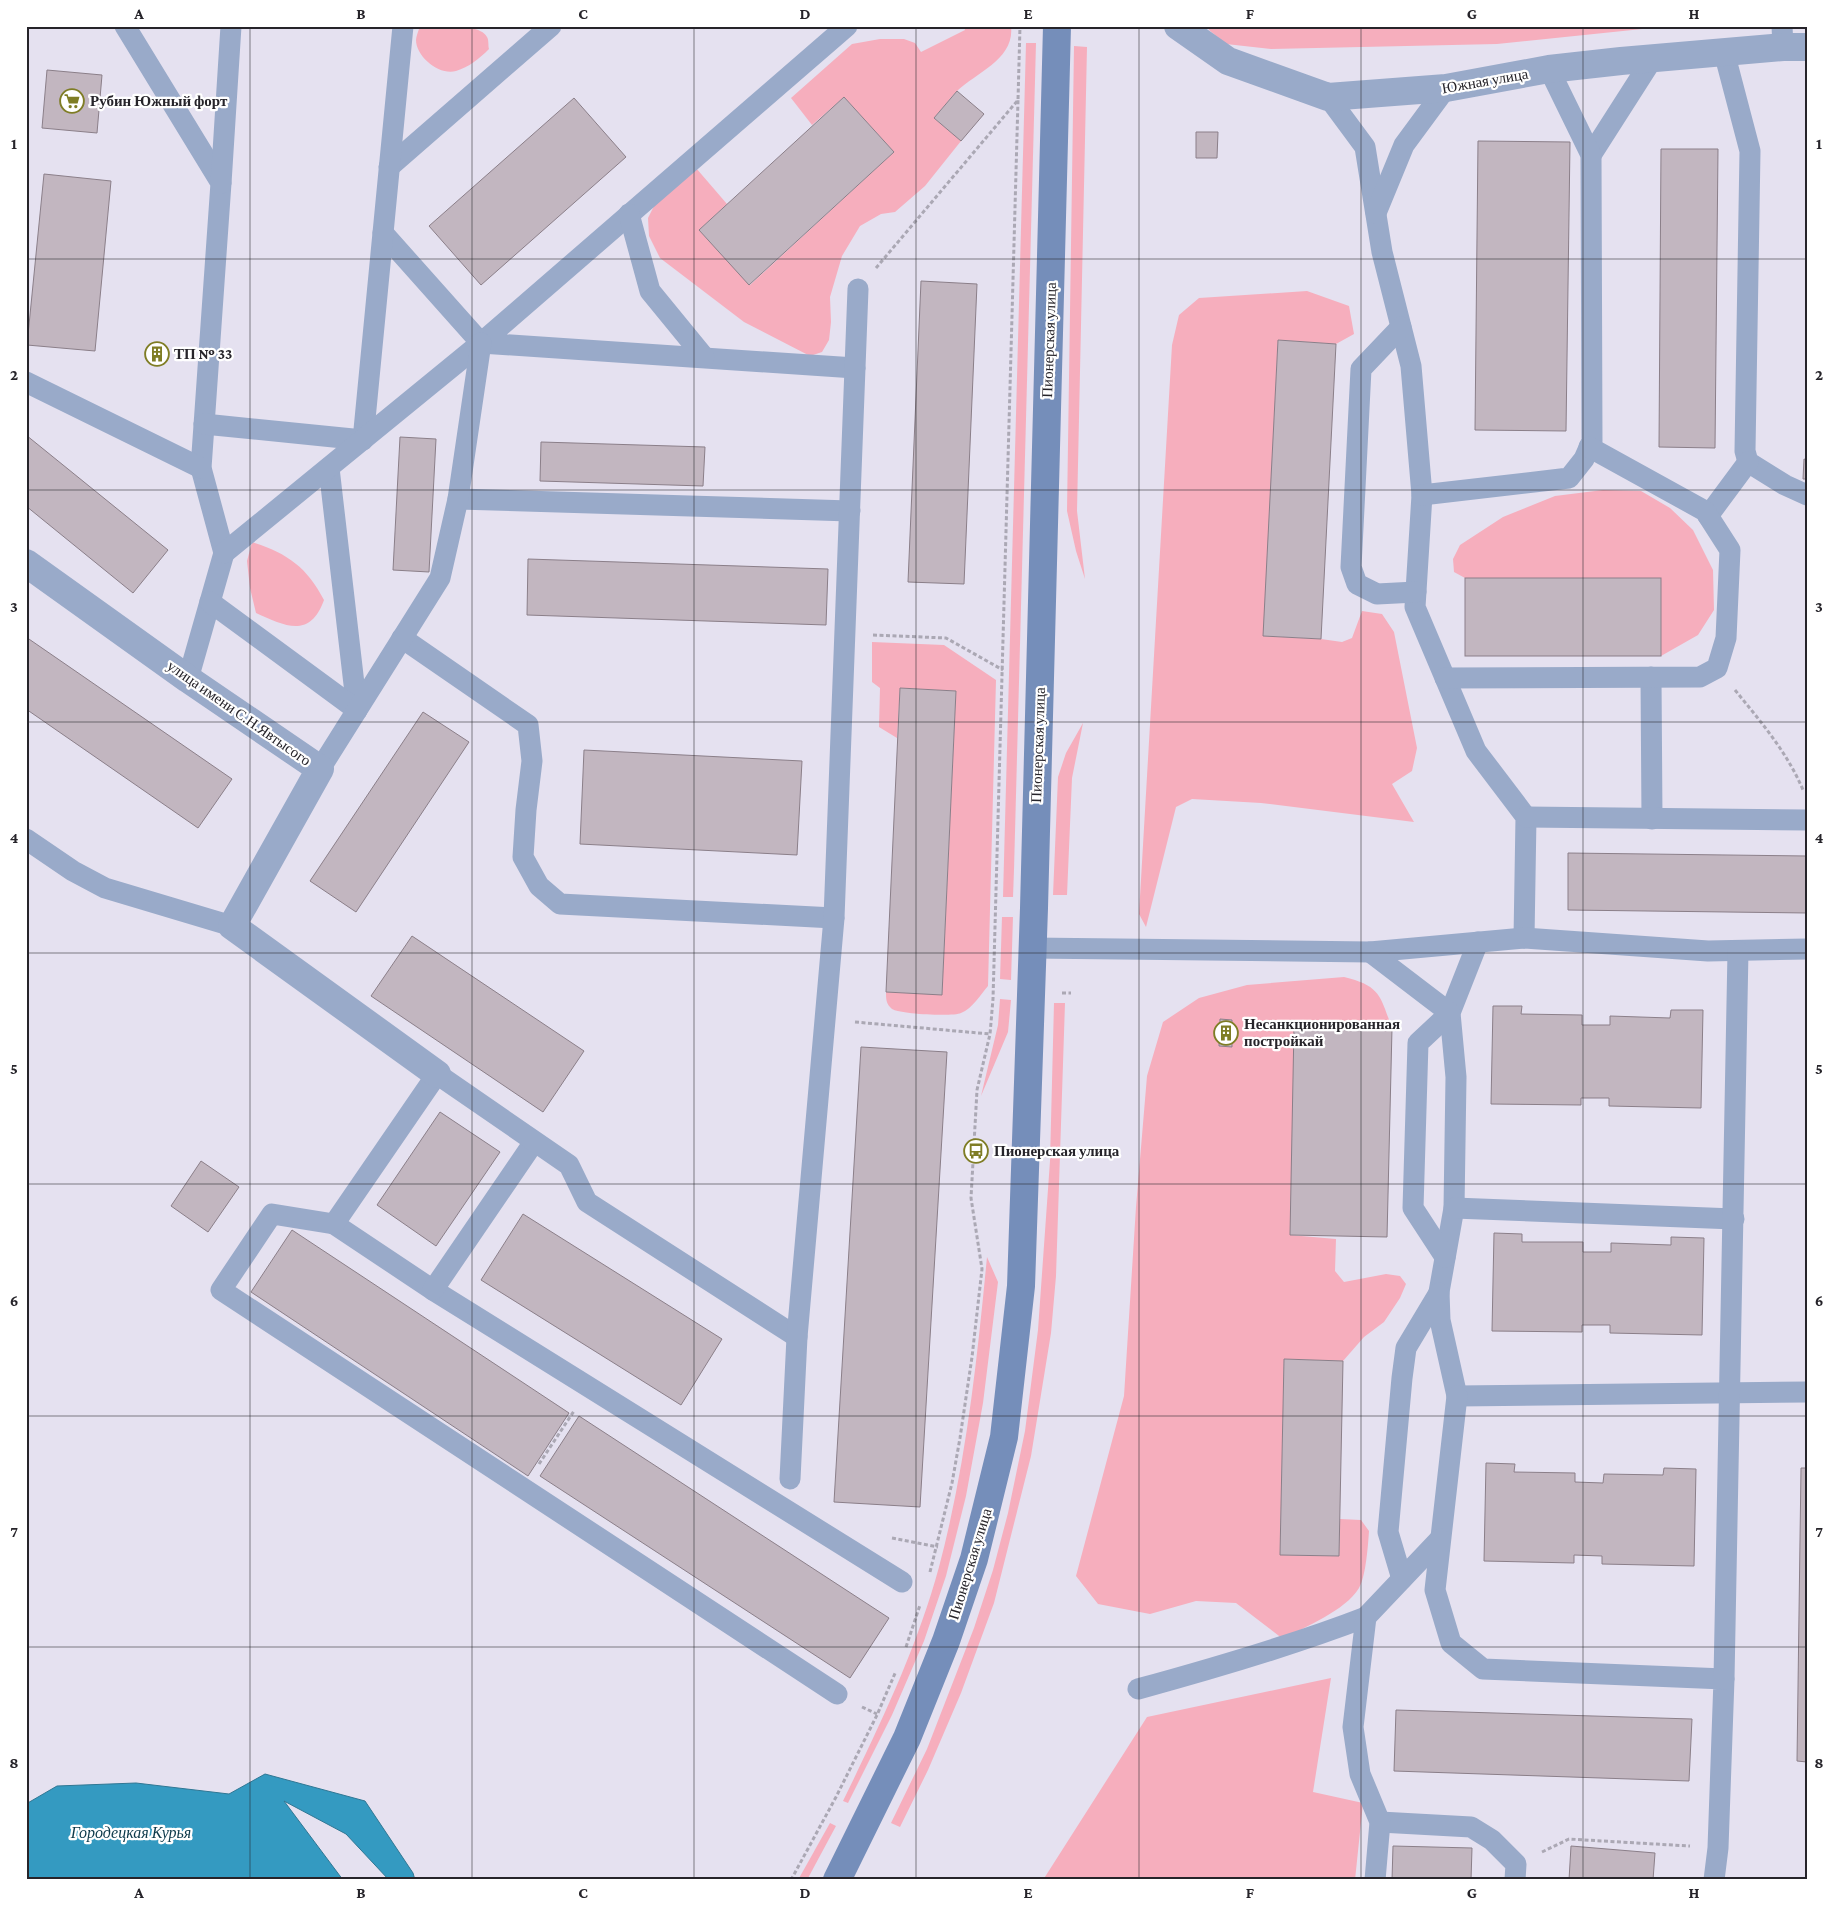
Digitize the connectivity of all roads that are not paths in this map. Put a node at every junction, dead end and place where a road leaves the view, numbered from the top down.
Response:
1 (125, 26) edge
2 (231, 26) edge
3 (402, 26) edge
4 (551, 26) edge
5 (846, 26) edge
6 (1058, 26) edge
7 (1178, 26) edge
8 (1791, 40) edge
9 (1724, 52) junction
10 (1653, 58) junction
11 (1549, 69) junction
12 (1446, 88) junction
13 (1328, 96) junction
14 (1591, 155) junction
15 (389, 167) junction
16 (221, 183) junction
17 (629, 214) junction
18 (1376, 214) junction
19 (383, 233) junction
20 (858, 289) road end
21 (1401, 327) junction
22 (482, 343) junction
23 (704, 358) junction
24 (855, 368) junction
25 (26, 382) edge
26 (204, 424) junction
27 (363, 440) junction
28 (1589, 447) junction
29 (1748, 462) junction
30 (201, 468) junction
31 (329, 468) junction
32 (1422, 495) junction
33 (1807, 495) edge
34 (458, 499) junction
35 (850, 511) junction
36 (1708, 516) junction
37 (224, 553) junction
38 (26, 563) edge
39 (1416, 592) junction
40 (210, 602) junction
41 (402, 638) junction
42 (1651, 677) junction
43 (188, 678) junction
44 (1445, 678) junction
45 (357, 710) junction
46 (320, 768) junction
47 (1526, 817) junction
48 (1652, 819) junction
49 (1807, 820) edge
50 (26, 838) edge
51 (834, 918) junction
52 (232, 926) junction
53 (1524, 938) junction
54 (1478, 942) junction
55 (1032, 948) junction
56 (1807, 949) edge
57 (1738, 951) junction
58 (1370, 952) junction
59 (1450, 1013) junction
60 (437, 1074) junction
61 (534, 1142) junction
62 (1454, 1208) junction
63 (1734, 1219) junction
64 (334, 1224) junction
65 (1446, 1257) junction
66 (433, 1290) junction
67 (1439, 1292) junction
68 (797, 1337) junction
69 (1807, 1392) edge
70 (1731, 1393) junction
71 (1457, 1396) junction
72 (790, 1479) dead end
73 (1440, 1539) junction
74 (1402, 1579) junction
75 (902, 1582) road end
76 (1366, 1617) junction
77 (1724, 1679) junction
78 (1138, 1689) dead end
79 (837, 1694) dead end
80 (1380, 1822) junction
81 (1516, 1872) edge
82 (837, 1880) edge
83 (1375, 1880) edge
84 (1714, 1880) edge

1 - 16 lane
2 - 16 lane
3 - 15 lane
4 - 15 lane
5 - 17 lane
6 - 55 street, Пионерская улица
7 - 13 street, Южная улица
8 - 9 street, Южная улица
9 - 10 street, Южная улица
9 - 29 lane
10 - 11 street, Южная улица
10 - 14 lane
11 - 12 street, Южная улица
11 - 14 lane
12 - 13 street, Южная улица
12 - 18 lane
13 - 18 lane
14 - 28 lane
15 - 19 lane
16 - 26 lane
17 - 22 lane
17 - 23 lane
18 - 21 lane
19 - 22 lane
19 - 27 lane
20 - 24 lane
21 - 32 lane
21 - 39 lane
22 - 23 lane
22 - 27 lane
22 - 34 lane
23 - 24 lane
24 - 35 lane
25 - 30 lane
26 - 27 lane
26 - 30 lane
27 - 31 lane
28 - 32 lane
28 - 36 lane
29 - 33 lane
29 - 36 lane
30 - 37 lane
31 - 37 lane
31 - 45 lane
32 - 39 lane
34 - 35 lane
34 - 41 lane
35 - 51 lane
36 - 42 lane
37 - 40 lane
38 - 43 street, улица имени С.Н.Явтысого
39 - 44 lane
40 - 43 lane
40 - 45 lane
41 - 45 lane
41 - 51 lane
42 - 44 lane
42 - 48 lane
43 - 46 street, улица имени С.Н.Явтысого
44 - 47 lane
45 - 46 lane
46 - 52 street, улица имени С.Н.Явтысого
47 - 48 lane
47 - 53 lane
48 - 49 lane
50 - 52 lane
51 - 68 lane
52 - 60 street
53 - 54 lane
53 - 57 lane
54 - 58 lane
54 - 59 lane
55 - 58 lane
55 - 82 street, Пионерская улица
56 - 57 lane
57 - 63 lane
58 - 59 lane
59 - 62 lane
59 - 65 lane
60 - 61 lane
60 - 64 lane
61 - 66 lane
61 - 68 lane
62 - 63 lane
62 - 65 lane
63 - 70 lane
64 - 66 lane
64 - 79 lane
65 - 67 lane
66 - 75 lane
67 - 71 lane
67 - 74 lane
68 - 72 lane
69 - 70 lane
70 - 71 lane
70 - 77 lane
71 - 73 lane
73 - 74 lane
73 - 77 lane
74 - 76 lane
76 - 78 lane
76 - 80 lane
77 - 84 lane
80 - 81 lane
80 - 83 lane

